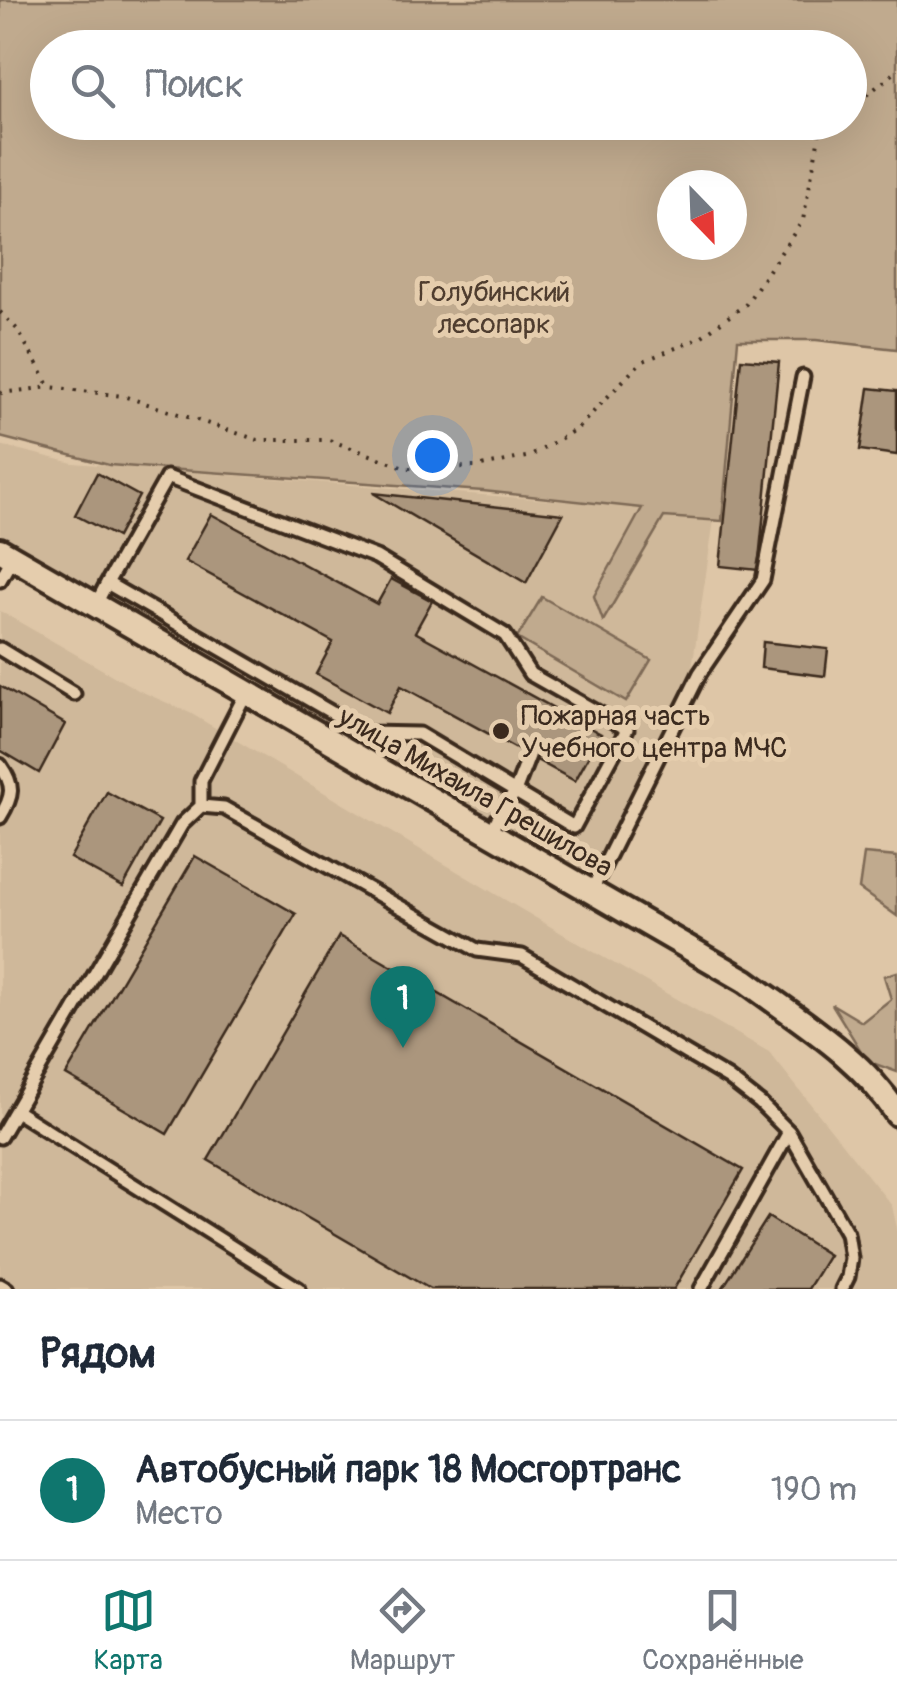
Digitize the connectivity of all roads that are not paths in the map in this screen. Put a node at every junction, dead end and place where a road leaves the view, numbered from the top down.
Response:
1 (803, 378) dead end
2 (6, 554) edge
3 (0, 580) edge
4 (107, 583) junction
5 (96, 606) junction
6 (0, 650) edge
7 (246, 693) junction
8 (74, 694) dead end
9 (529, 756) dead end
10 (0, 765) edge
11 (515, 792) junction
12 (201, 806) junction
13 (0, 817) edge
14 (491, 834) junction
15 (591, 892) junction
16 (16, 1111) junction
17 (897, 1114) edge
18 (789, 1132) junction
19 (0, 1137) edge
20 (0, 1285) edge
21 (7, 1289) edge
22 (298, 1289) edge
23 (702, 1289) edge
24 (842, 1289) edge

1 - 15 lane
2 - 3 lane
2 - 5 street, улица Михаила Грешилова
4 - 5 lane
4 - 11 lane
4 - 11 lane
5 - 7 street, улица Михаила Грешилова
6 - 8 lane
7 - 12 lane
7 - 14 street, улица Михаила Грешилова
9 - 11 lane
10 - 13 lane
11 - 14 lane
12 - 16 lane
12 - 18 lane
14 - 15 street, улица Михаила Грешилова
15 - 17 street, улица Михаила Грешилова
16 - 19 lane
16 - 22 lane
18 - 23 lane
18 - 24 lane
20 - 21 lane

